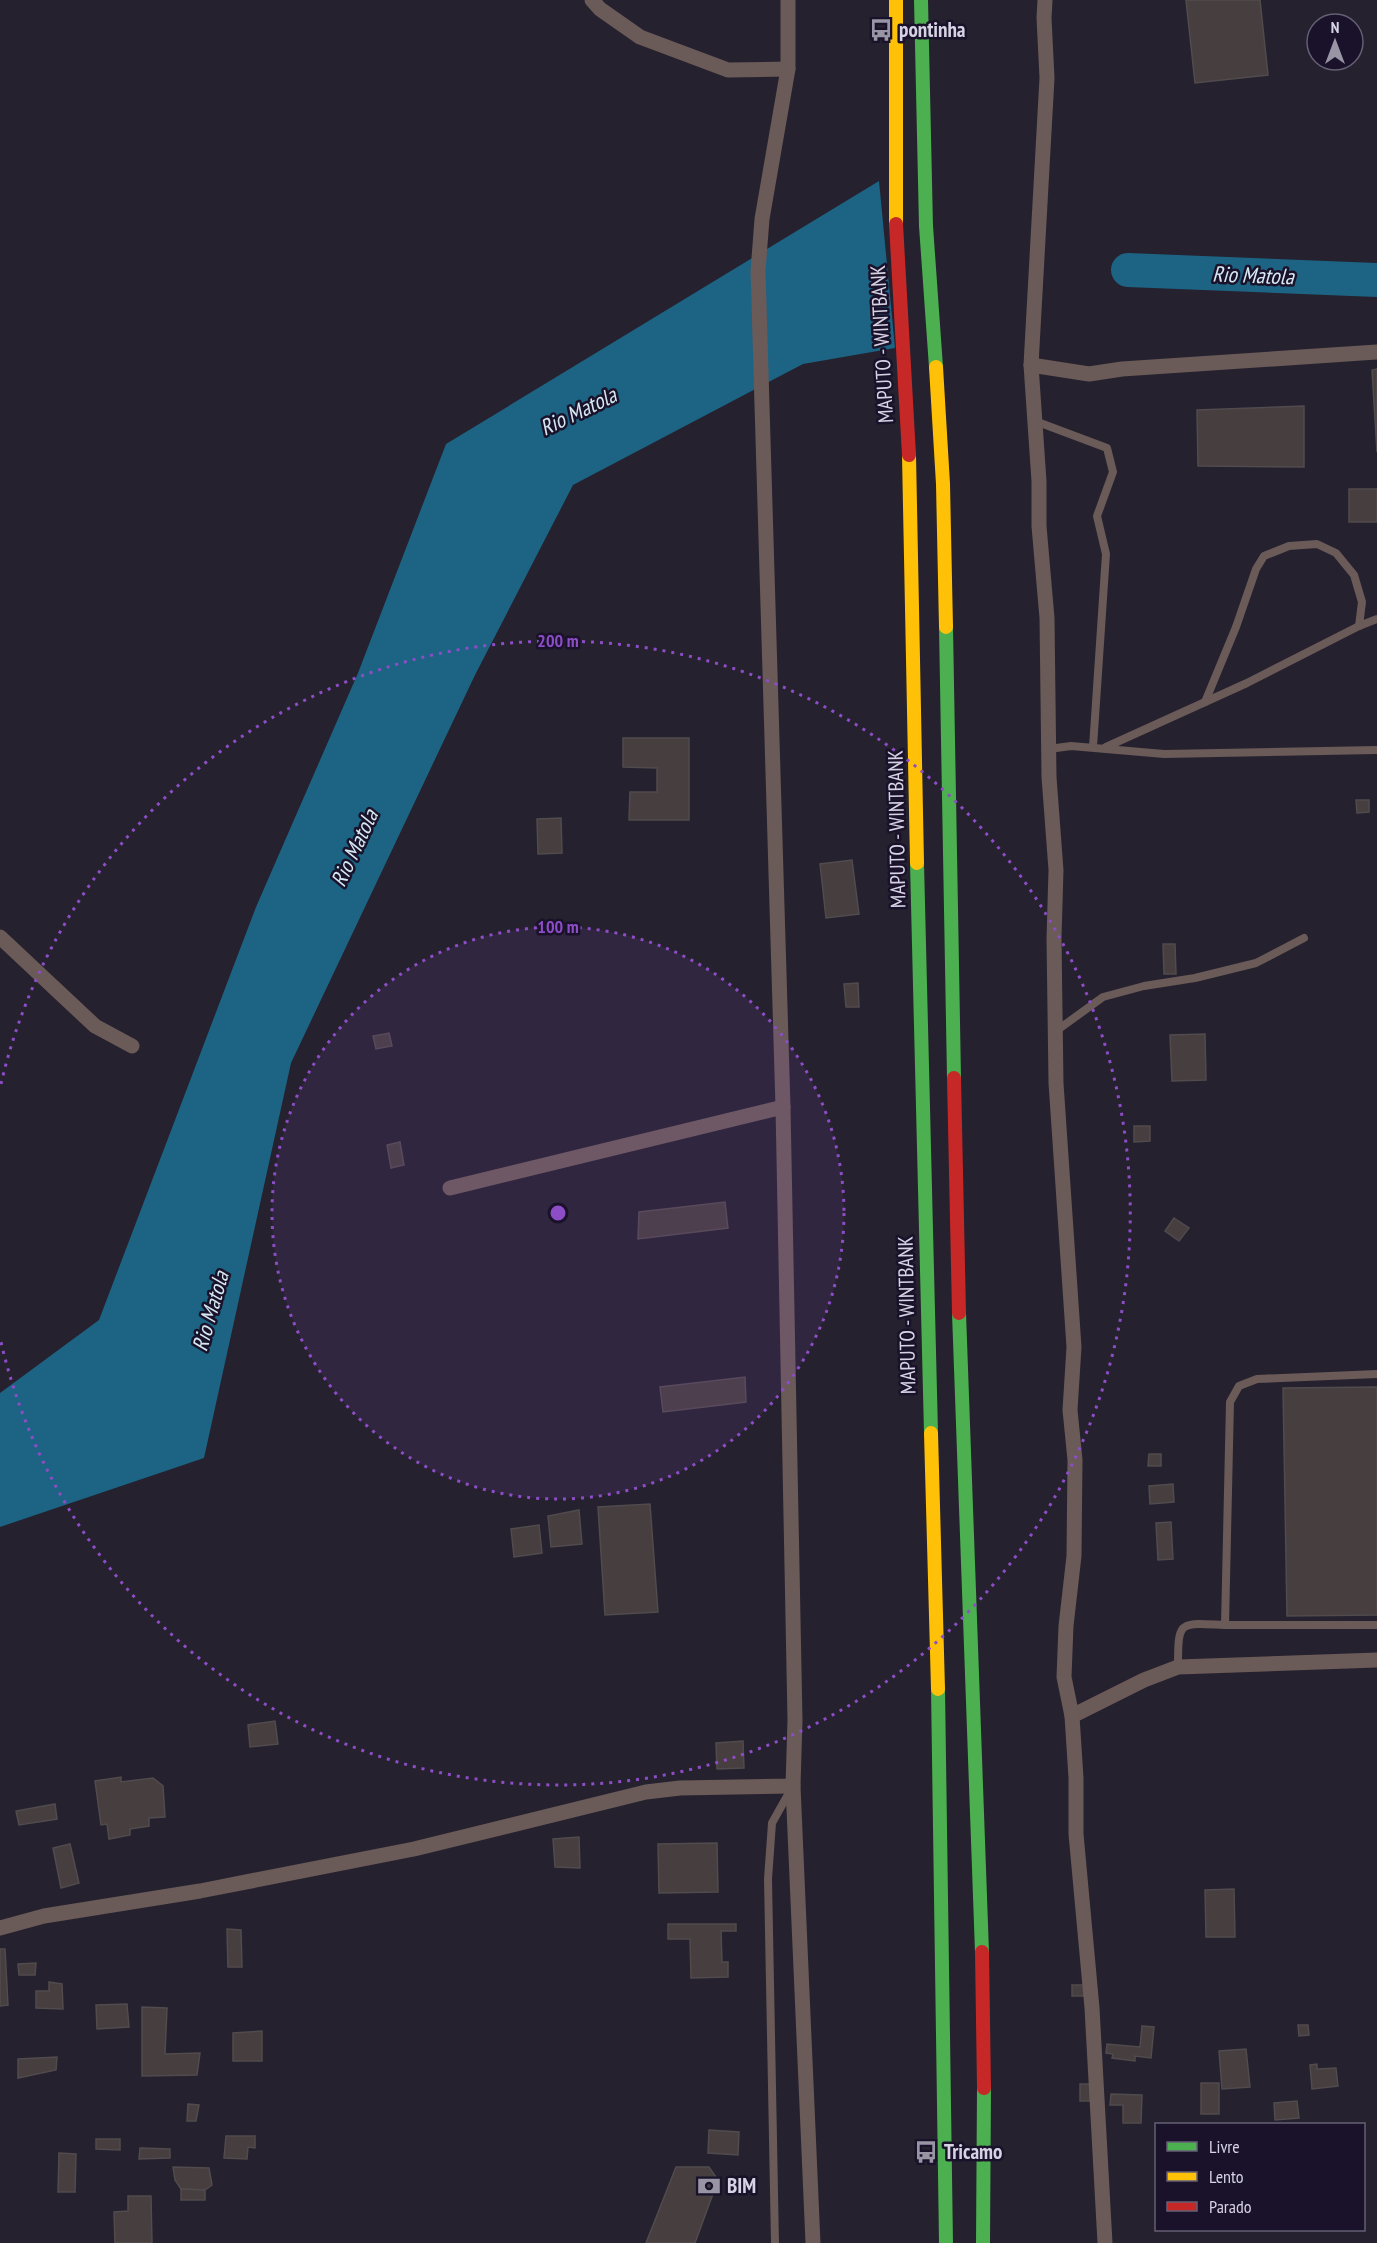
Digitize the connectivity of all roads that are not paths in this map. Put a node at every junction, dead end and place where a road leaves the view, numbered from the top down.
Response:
1 (592, 0) edge
2 (788, 0) edge
3 (896, 0) edge
4 (921, 0) edge
5 (1045, 0) edge
6 (788, 69) junction
7 (1377, 352) edge
8 (1030, 365) junction
9 (1034, 421) junction
10 (1377, 619) edge
11 (1359, 626) junction
12 (1205, 702) junction
13 (1093, 747) junction
14 (1105, 748) junction
15 (1049, 749) junction
16 (1377, 750) edge
17 (0, 937) edge
18 (1304, 938) dead end
19 (1055, 1032) junction
20 (132, 1046) dead end
21 (783, 1107) junction
22 (450, 1188) dead end
23 (1377, 1374) edge
24 (1225, 1625) junction
25 (1377, 1625) edge
26 (1377, 1660) edge
27 (1178, 1667) junction
28 (1072, 1716) junction
29 (794, 1786) junction
30 (0, 1928) edge
31 (775, 2243) edge
32 (813, 2243) edge
33 (946, 2243) edge
34 (983, 2243) edge
35 (1105, 2243) edge

1 - 6 street
2 - 6 street
3 - 33 highway, MAPUTO - WINTBANK
4 - 34 highway
5 - 8 street
6 - 21 street
7 - 8 street
8 - 9 street
9 - 13 lane
9 - 15 street
10 - 11 lane
11 - 12 lane
11 - 12 lane
12 - 14 lane
13 - 14 lane
13 - 15 lane
14 - 16 lane
15 - 19 street
17 - 20 street
18 - 19 lane
19 - 28 street
21 - 22 street
21 - 29 street
23 - 24 lane
24 - 25 lane
24 - 27 lane
26 - 27 street
27 - 28 street
28 - 35 street
29 - 30 street
29 - 31 lane
29 - 32 street

